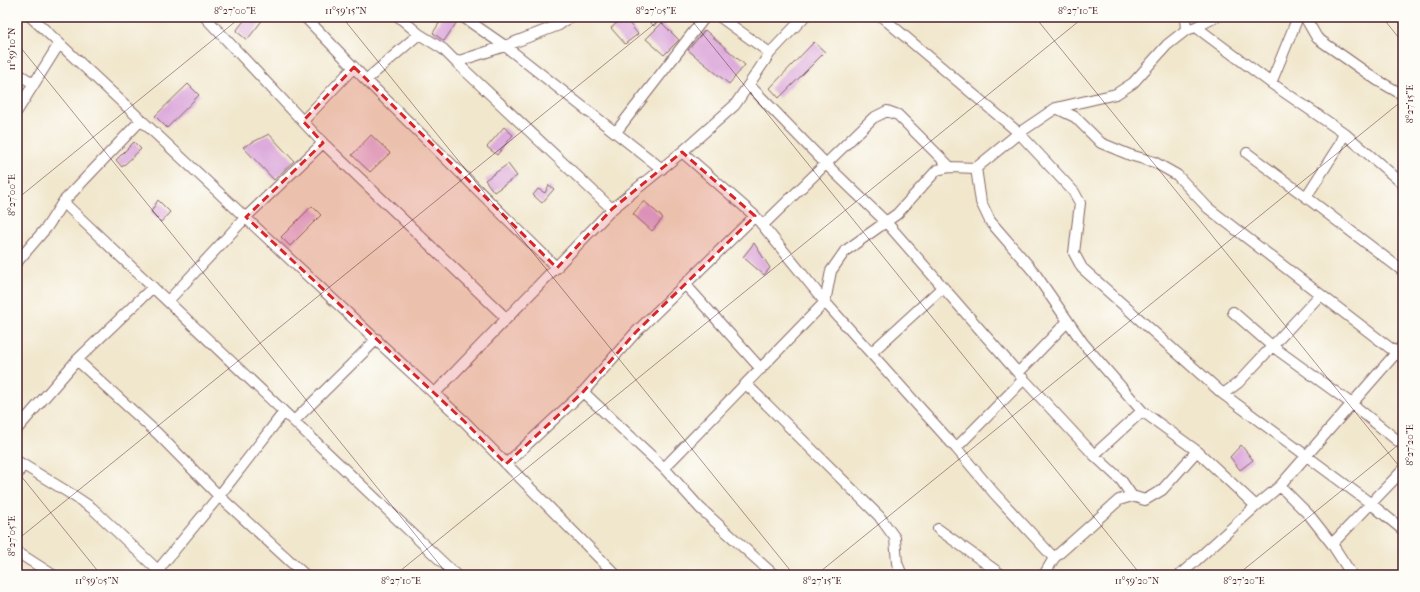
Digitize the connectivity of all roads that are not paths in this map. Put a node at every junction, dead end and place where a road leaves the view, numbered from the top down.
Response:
1 (31, 17) edge
2 (206, 17) edge
3 (305, 17) edge
4 (399, 17) edge
5 (463, 17) edge
6 (570, 17) edge
7 (705, 17) edge
8 (720, 17) edge
9 (804, 17) edge
10 (882, 17) edge
11 (1185, 17) edge
12 (1216, 17) edge
13 (1298, 17) edge
14 (1305, 17) edge
15 (1191, 28) junction
16 (419, 34) junction
17 (59, 44) junction
18 (505, 46) junction
19 (770, 53) junction
20 (456, 62) junction
21 (354, 67) junction
22 (17, 73) edge
23 (366, 80) junction
24 (1270, 83) junction
25 (34, 84) junction
26 (748, 84) junction
27 (1403, 96) edge
28 (1056, 108) junction
29 (17, 111) edge
30 (141, 120) junction
31 (303, 121) junction
32 (616, 132) junction
33 (1019, 133) junction
34 (1344, 133) junction
35 (323, 143) junction
36 (682, 152) junction
37 (1247, 153) dead end
38 (826, 164) junction
39 (950, 167) junction
40 (976, 168) junction
41 (662, 169) junction
42 (1403, 184) edge
43 (1306, 197) junction
44 (63, 202) junction
45 (612, 210) junction
46 (755, 216) junction
47 (246, 217) junction
48 (886, 222) junction
49 (763, 225) junction
50 (17, 262) edge
51 (557, 268) junction
52 (1403, 271) edge
53 (685, 284) junction
54 (153, 287) junction
55 (943, 287) junction
56 (1320, 295) junction
57 (168, 301) junction
58 (825, 302) junction
59 (1233, 312) dead end
60 (506, 318) junction
61 (1068, 321) junction
62 (377, 339) junction
63 (1403, 345) edge
64 (1272, 346) junction
65 (872, 352) junction
66 (1399, 356) edge
67 (77, 360) junction
68 (761, 368) junction
69 (1021, 376) junction
70 (746, 384) junction
71 (583, 392) junction
72 (434, 393) junction
73 (1222, 394) junction
74 (1352, 404) junction
75 (1142, 411) junction
76 (284, 412) junction
77 (294, 421) junction
78 (17, 429) edge
79 (1403, 445) edge
80 (956, 448) junction
81 (1197, 451) junction
82 (1094, 455) junction
83 (1306, 455) junction
84 (20, 463) edge
85 (506, 464) junction
86 (664, 468) junction
87 (1403, 470) edge
88 (17, 476) edge
89 (1275, 491) junction
90 (219, 496) junction
91 (1132, 496) junction
92 (1370, 503) junction
93 (1256, 506) junction
94 (938, 529) dead end
95 (1403, 530) edge
96 (1332, 544) junction
97 (17, 552) edge
98 (1054, 558) junction
99 (161, 572) edge
100 (1185, 573) edge
101 (53, 575) edge
102 (305, 575) edge
103 (456, 575) edge
104 (616, 575) edge
105 (774, 575) edge
106 (902, 575) edge
107 (1002, 575) edge
108 (1044, 575) edge
109 (1352, 575) edge

1 - 17 street
2 - 31 street
3 - 21 street
4 - 16 street
5 - 18 street
6 - 18 street
7 - 32 street
8 - 19 street
9 - 19 street
10 - 33 street
11 - 15 street
12 - 15 street
13 - 24 street
14 - 27 street
15 - 24 street
15 - 28 street
16 - 20 street
16 - 23 street
17 - 25 street
17 - 30 street
18 - 20 street
18 - 32 street
19 - 26 street
20 - 45 street
21 - 23 street
21 - 31 street
22 - 25 street
23 - 51 street
24 - 34 street
25 - 29 street
26 - 36 street
26 - 38 street
28 - 33 street
28 - 56 street
30 - 44 street
30 - 47 street
31 - 35 street
32 - 41 street
33 - 40 street
33 - 73 street
34 - 42 street
34 - 43 street
35 - 47 street
35 - 60 street
36 - 41 street
36 - 46 street
37 - 43 street
38 - 39 street
38 - 48 street
38 - 49 street
39 - 40 street
39 - 48 street
40 - 61 street
41 - 45 street
43 - 52 street
44 - 50 street
44 - 54 street
45 - 51 street
46 - 49 street
46 - 53 street
47 - 57 street
47 - 62 street
48 - 55 street
48 - 58 street
49 - 58 street
51 - 60 street
53 - 68 street
53 - 71 street
54 - 57 street
54 - 67 street
55 - 65 street
55 - 69 street
56 - 64 street
56 - 66 street
57 - 76 street
58 - 65 street
58 - 68 street
59 - 64 street
60 - 72 street
61 - 69 street
61 - 75 street
62 - 72 street
62 - 77 street
63 - 66 street
64 - 73 street
64 - 74 street
65 - 80 street
66 - 74 street
67 - 78 street
67 - 90 street
68 - 70 street
69 - 80 street
69 - 82 street
70 - 86 street
70 - 106 street
71 - 85 street
71 - 86 street
72 - 85 street
73 - 83 street
74 - 79 street
74 - 83 street
75 - 81 street
75 - 82 street
76 - 77 street
76 - 90 street
77 - 103 street
80 - 98 street
81 - 91 street
81 - 93 street
82 - 91 street
83 - 89 street
83 - 92 street
84 - 88 street
84 - 99 street
85 - 104 street
86 - 105 street
87 - 92 street
89 - 93 street
89 - 96 street
90 - 99 street
90 - 102 street
91 - 98 street
92 - 95 street
92 - 96 street
93 - 100 street
94 - 107 street
96 - 109 street
97 - 101 street
98 - 108 street

